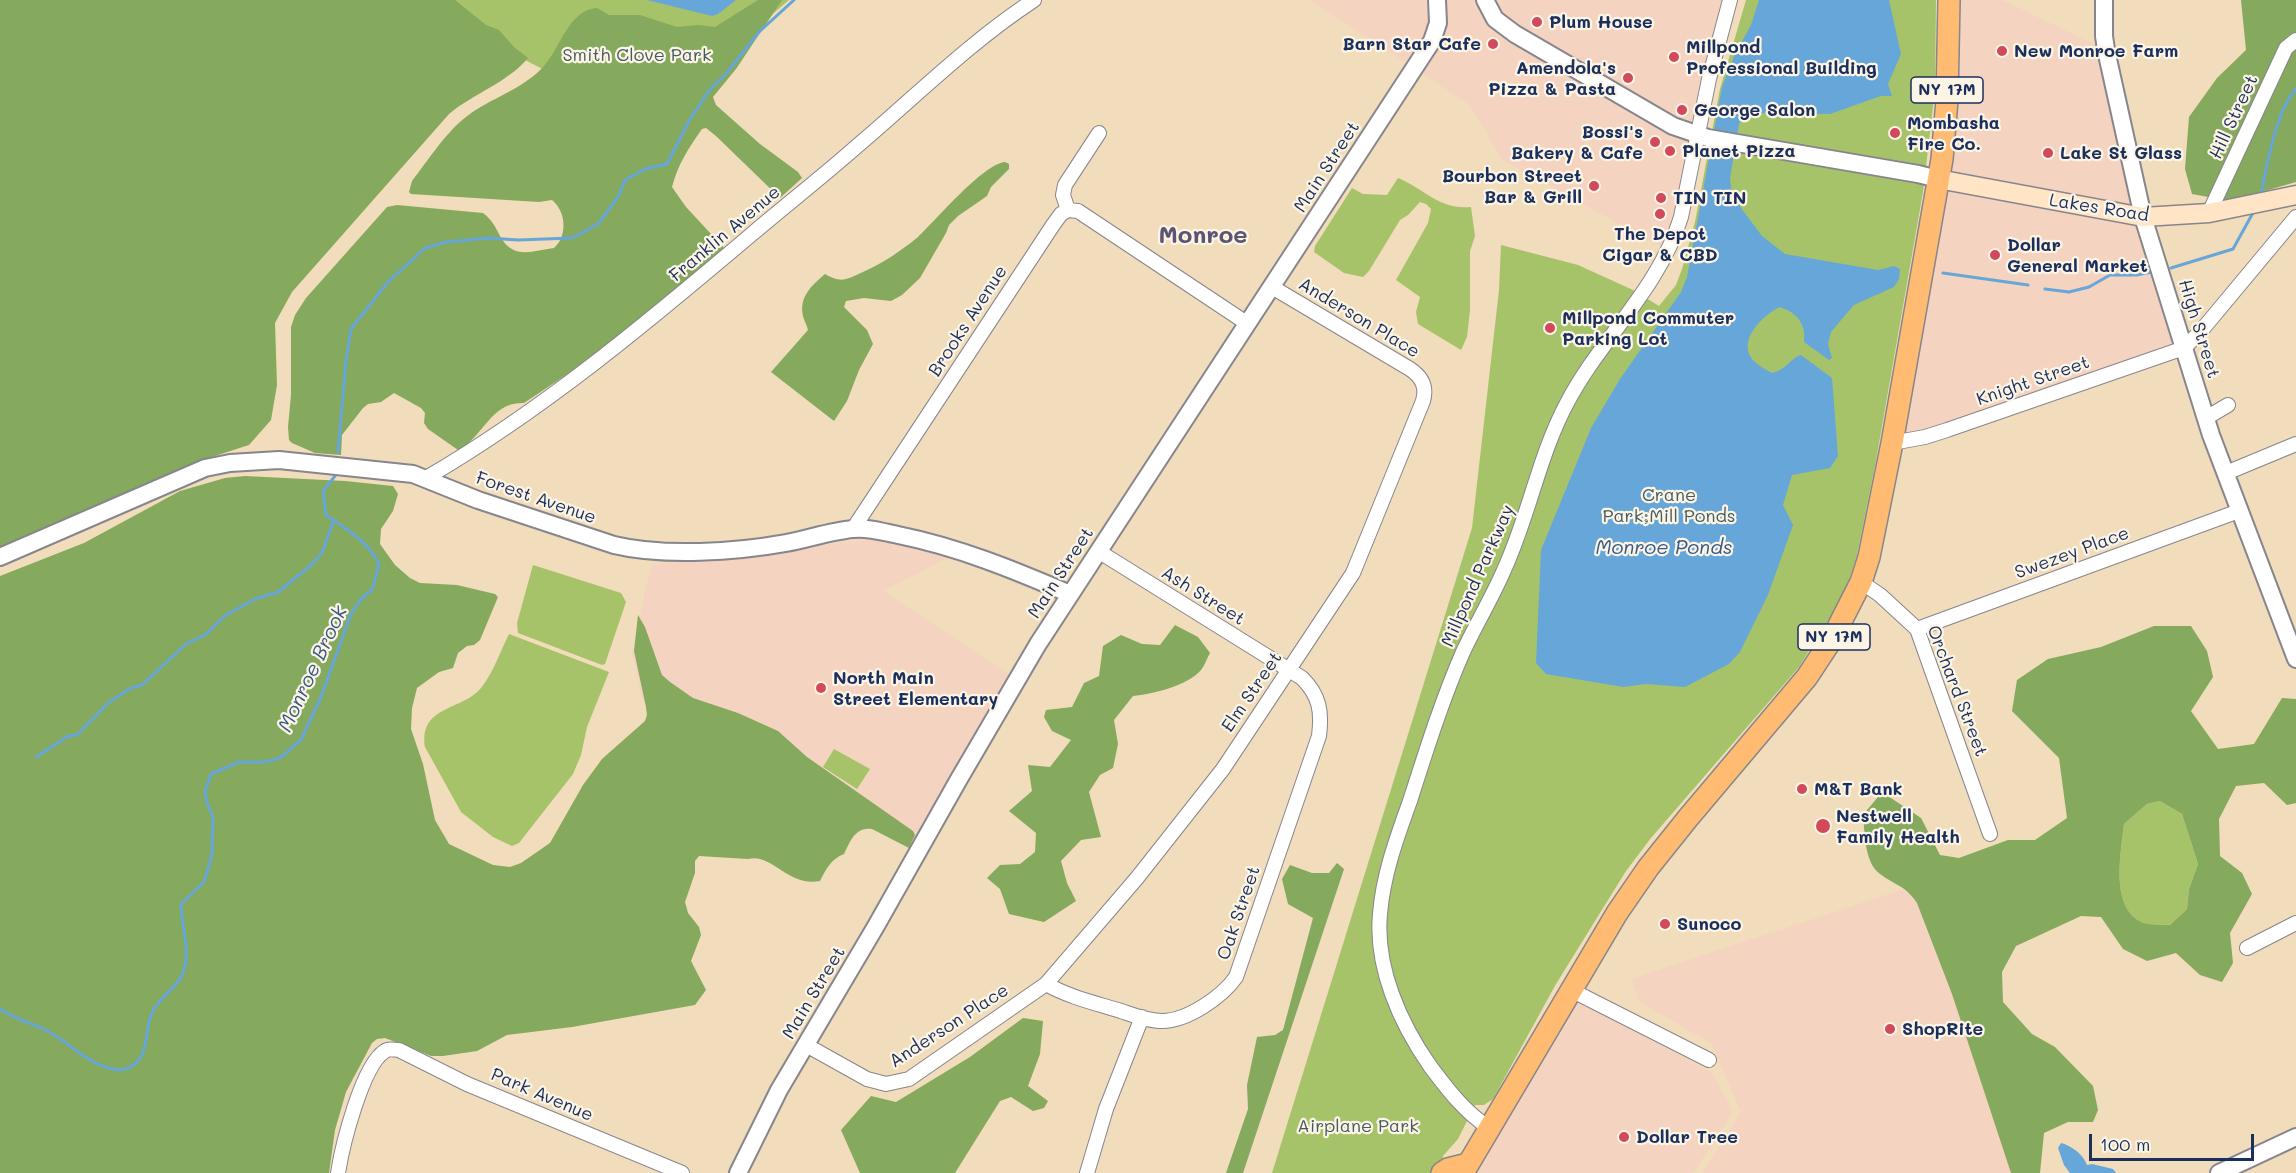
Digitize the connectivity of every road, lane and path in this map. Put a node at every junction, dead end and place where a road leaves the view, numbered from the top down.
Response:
1 (1034, 0) edge
2 (1485, 0) edge
3 (1730, 0) edge
4 (1948, 0) edge
5 (2104, 0) edge
6 (1438, 5) edge
7 (2296, 40) edge
8 (1099, 133) dead end
9 (1705, 137) junction
10 (1938, 180) junction
11 (2296, 195) edge
12 (1068, 210) junction
13 (2209, 213) junction
14 (2143, 217) junction
15 (2296, 217) edge
16 (1272, 287) junction
17 (1248, 324) junction
18 (2184, 348) junction
19 (1423, 383) joint
20 (2228, 405) dead end
21 (2206, 418) junction
22 (1892, 443) junction
23 (2296, 444) edge
24 (2226, 473) junction
25 (426, 478) junction
26 (2239, 511) junction
27 (853, 529) junction
28 (1098, 551) junction
29 (0, 557) edge
30 (1861, 582) junction
31 (1070, 594) junction
32 (2289, 623) edge
33 (1917, 629) junction
34 (2296, 659) edge
35 (1289, 669) junction
36 (1990, 834) dead end
37 (2296, 923) edge
38 (2247, 948) dead end
39 (1046, 984) junction
40 (1571, 990) junction
41 (1142, 1017) junction
42 (806, 1045) junction
43 (1709, 1060) dead end
44 (1489, 1128) junction
45 (2296, 1137) edge
46 (1465, 1169) edge
47 (338, 1173) edge
48 (682, 1173) edge
49 (738, 1173) edge
50 (1087, 1173) edge
51 (1442, 1173) edge
52 (2219, 1173) edge

1 - 25 street, Franklin Avenue
2 - 9 street
3 - 9 street, Millpond Parkway
4 - 10 main road, NY 17M
5 - 14 street, High Street
6 - 16 street, Main Street
7 - 13 street, Hill Street
8 - 12 street
9 - 10 street
9 - 44 street, Millpond Parkway
10 - 14 main road, Lakes Road
10 - 22 main road, NY 17M
11 - 13 main road, Lakes Road
12 - 17 street
12 - 27 street, Brooks Avenue
13 - 14 main road, Lakes Road
14 - 18 street, High Street
15 - 18 street
16 - 17 street, Main Street
16 - 19 street, Anderson Place
17 - 28 street, Main Street
18 - 21 street, High Street
18 - 22 street, Knight Street
19 - 35 street, Elm Street
20 - 21 street
21 - 24 street, High Street
22 - 30 main road, NY 17M
23 - 24 street
24 - 26 street, High Street
25 - 27 street, Forest Avenue
25 - 29 street, Forest Avenue
26 - 32 street, High Street
26 - 33 street, Swezey Place
27 - 31 street, Forest Avenue
28 - 31 street, Main Street
28 - 35 street, Ash Street
30 - 33 street, Orchard Street
30 - 40 main road, NY 17M
31 - 42 street, Main Street
32 - 34 street, High Street
33 - 36 street, Orchard Street
35 - 39 street, Elm Street
35 - 41 street, Oak Street
37 - 38 street
39 - 41 street, Oak Street
39 - 42 street, Anderson Place
40 - 43 street
40 - 44 main road, NY 17M
41 - 50 street
42 - 49 street, Main Street
44 - 46 main road, NY 17M
45 - 52 street
46 - 51 main road
47 - 48 street, Park Avenue

